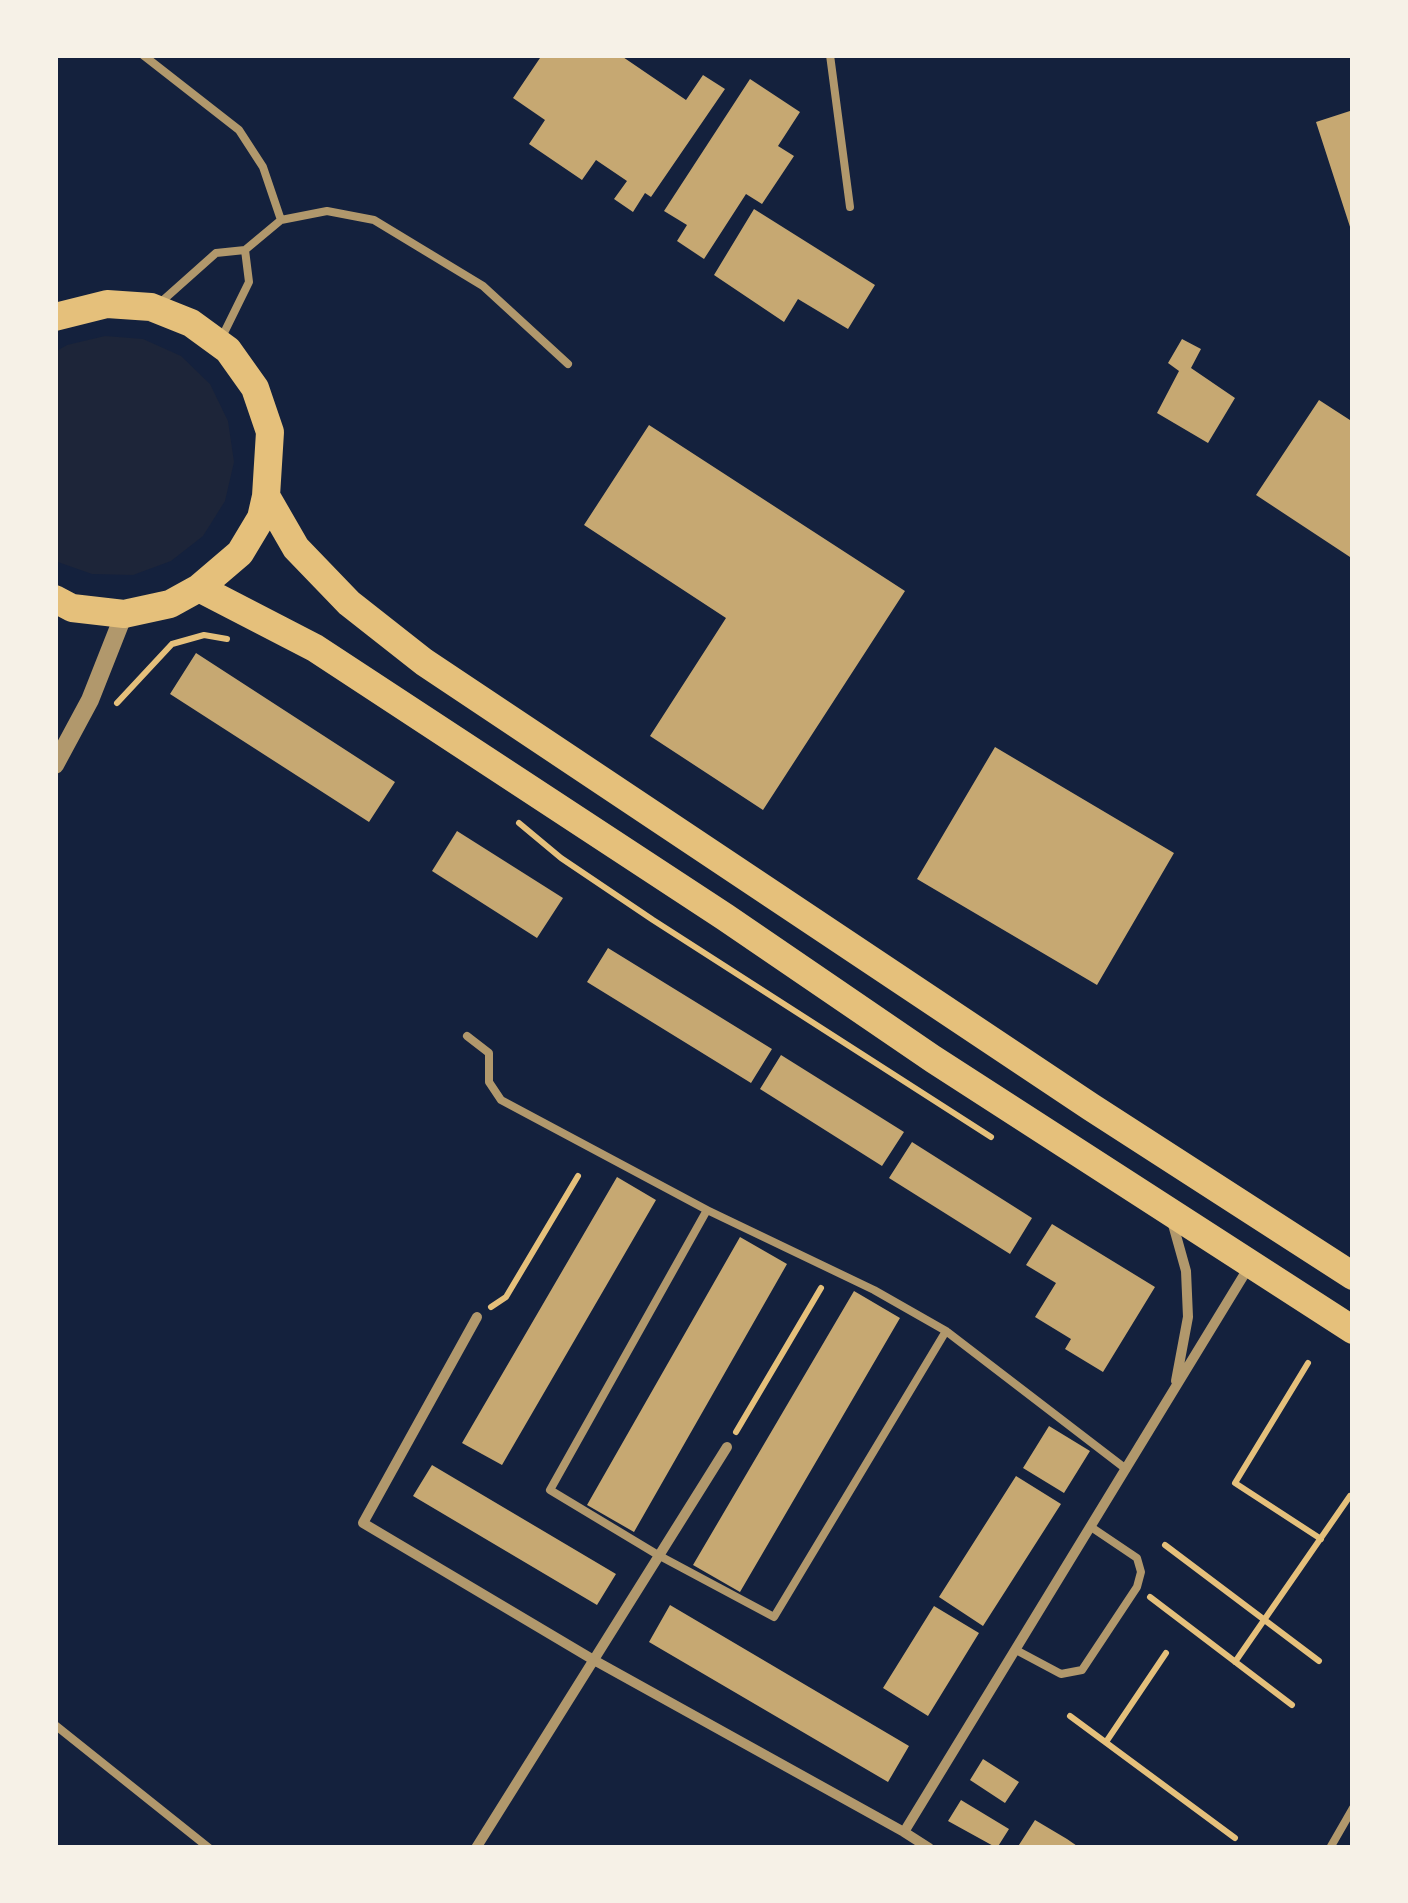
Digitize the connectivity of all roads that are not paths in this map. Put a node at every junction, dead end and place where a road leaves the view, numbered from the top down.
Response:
1 (143, 55) edge
2 (830, 55) edge
3 (850, 207) dead end
4 (281, 220) junction
5 (245, 250) junction
6 (154, 308) junction
7 (58, 314) edge
8 (219, 344) junction
9 (568, 364) dead end
10 (266, 496) junction
11 (199, 588) junction
12 (55, 599) edge
13 (124, 614) junction
14 (55, 765) edge
15 (467, 1036) dead end
16 (707, 1210) junction
17 (1169, 1211) junction
18 (1251, 1264) junction
19 (1353, 1276) edge
20 (477, 1317) road end
21 (1353, 1330) edge
22 (946, 1331) junction
23 (1175, 1387) junction
24 (727, 1447) road end
25 (1126, 1469) junction
26 (1091, 1527) junction
27 (658, 1555) junction
28 (1016, 1650) junction
29 (592, 1659) junction
30 (55, 1725) edge
31 (1353, 1808) edge
32 (904, 1832) junction
33 (209, 1848) edge
34 (476, 1848) edge
35 (930, 1848) edge
36 (1330, 1848) edge

1 - 4 lane
2 - 3 lane
4 - 5 lane
4 - 9 lane
5 - 6 lane
5 - 8 lane
6 - 7 highway
6 - 8 highway
8 - 10 highway
10 - 11 highway
10 - 19 highway
11 - 13 highway
11 - 17 highway
12 - 13 highway
13 - 14 street
15 - 16 lane
16 - 22 lane
16 - 27 lane
17 - 18 highway
17 - 23 street
18 - 21 highway
18 - 23 street
20 - 29 street
22 - 25 lane
22 - 27 lane
23 - 25 street
24 - 27 street
25 - 26 street
26 - 28 street
26 - 28 lane
27 - 29 street
28 - 32 street
29 - 32 street
29 - 34 street
30 - 33 lane
31 - 36 lane
32 - 35 street

